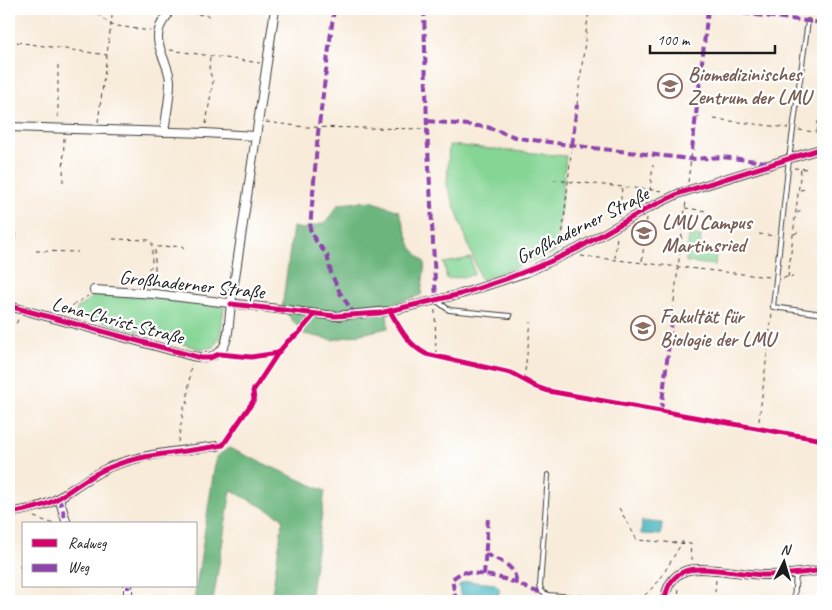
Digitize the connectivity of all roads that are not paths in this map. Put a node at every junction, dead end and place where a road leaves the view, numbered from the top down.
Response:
1 (160, 9) edge
2 (275, 9) edge
3 (166, 16) joint
4 (808, 21) dead end
5 (9, 127) edge
6 (164, 132) junction
7 (255, 136) junction
8 (823, 148) edge
9 (789, 163) junction
10 (94, 290) road end
11 (436, 300) junction
12 (231, 304) junction
13 (9, 306) edge
14 (823, 314) edge
15 (510, 316) dead end
16 (218, 446) dead end
17 (548, 475) dead end
18 (59, 498) junction
19 (9, 513) edge
20 (66, 522) edge
21 (823, 570) edge
22 (796, 574) junction
23 (128, 588) edge
24 (794, 600) edge
25 (823, 600) edge
26 (128, 601) edge
27 (620, 601) edge
28 (665, 601) edge

1 - 3 lane
2 - 7 street, Lena-Christ-Straße
3 - 6 street
4 - 9 lane
5 - 6 street
6 - 7 street
7 - 12 street, Lena-Christ-Straße
8 - 9 street, Großhaderner Straße
9 - 11 street, Großhaderner Straße
9 - 14 lane
10 - 12 street, Großhaderner Straße
11 - 12 street, Großhaderner Straße
11 - 15 lane
12 - 13 street, Lena-Christ-Straße
16 - 18 street
17 - 27 lane
18 - 19 street
18 - 20 street
21 - 22 street
22 - 24 lane
22 - 28 street
23 - 26 street
24 - 25 lane

